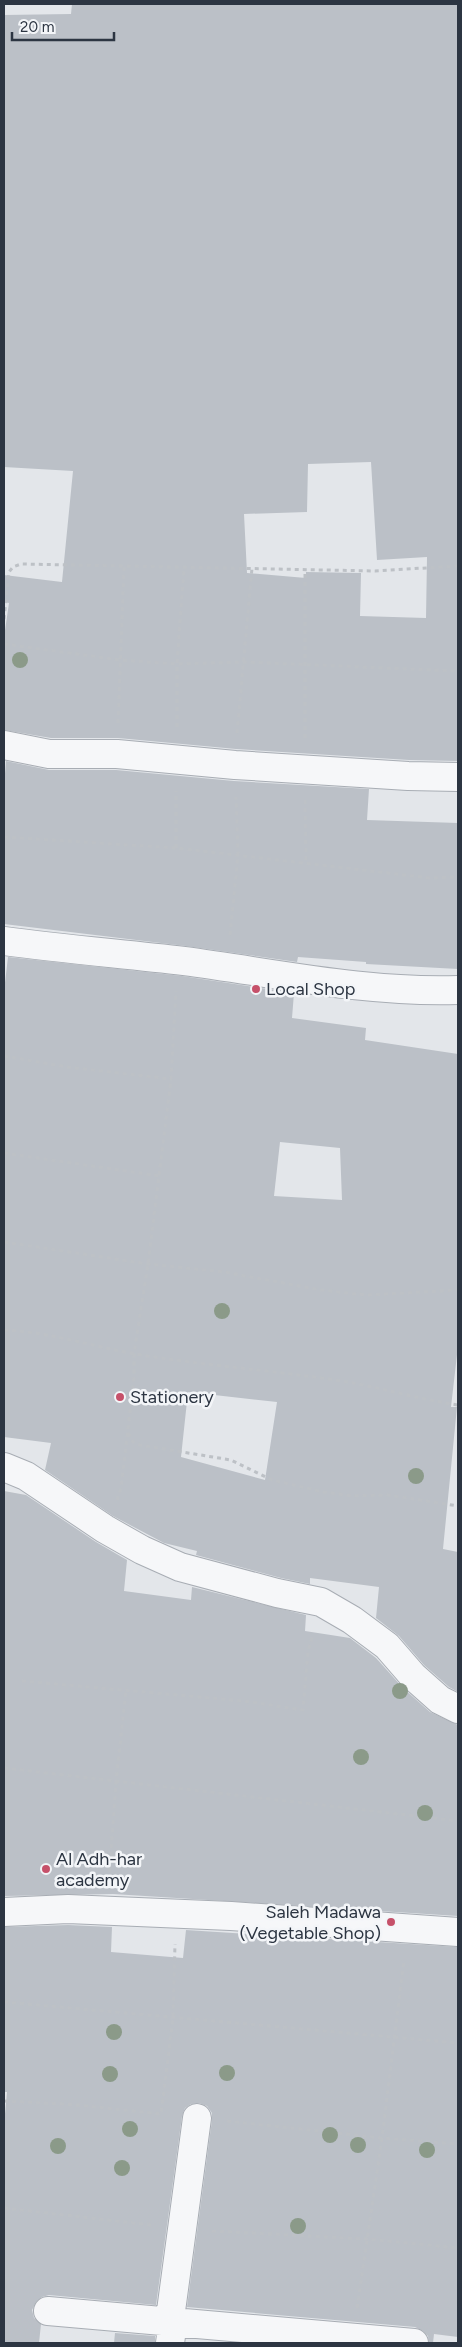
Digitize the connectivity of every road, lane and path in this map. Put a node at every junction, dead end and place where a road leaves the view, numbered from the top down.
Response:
1 (458, 566) edge
2 (124, 567) junction
3 (184, 568) junction
4 (305, 569) junction
5 (4, 619) edge
6 (4, 644) edge
7 (120, 660) junction
8 (177, 664) junction
9 (305, 664) junction
10 (458, 671) edge
11 (4, 745) edge
12 (117, 754) junction
13 (176, 760) junction
14 (304, 769) junction
15 (458, 777) edge
16 (4, 837) edge
17 (176, 848) junction
18 (306, 863) junction
19 (458, 877) edge
20 (4, 941) edge
21 (185, 962) junction
22 (458, 990) edge
23 (4, 1056) edge
24 (170, 1080) junction
25 (4, 1152) edge
26 (160, 1176) junction
27 (4, 1242) edge
28 (148, 1264) junction
29 (458, 1290) edge
30 (4, 1330) edge
31 (134, 1353) junction
32 (458, 1404) edge
33 (128, 1433) junction
34 (4, 1467) edge
35 (458, 1506) edge
36 (105, 1529) junction
37 (321, 1602) junction
38 (22, 1681) dead end
39 (126, 1690) junction
40 (458, 1709) edge
41 (4, 1768) edge
42 (116, 1781) junction
43 (458, 1821) edge
44 (107, 1911) junction
45 (4, 1912) edge
46 (176, 1914) junction
47 (408, 1927) junction
48 (458, 1932) edge
49 (4, 2002) edge
50 (173, 2018) junction
51 (395, 2036) junction
52 (458, 2043) edge
53 (4, 2101) edge
54 (161, 2114) junction
55 (197, 2118) junction
56 (382, 2138) junction
57 (458, 2144) edge
58 (4, 2208) edge
59 (182, 2229) junction
60 (367, 2239) junction
61 (458, 2248) edge
62 (48, 2311) dead end
63 (172, 2333) edge
64 (353, 2338) junction
65 (414, 2343) edge

1 - 4 path
2 - 3 path
2 - 5 path
2 - 7 path
3 - 4 path
3 - 8 path
4 - 9 path
6 - 7 path
7 - 8 path
7 - 12 path
8 - 9 path
8 - 13 path
9 - 10 path
9 - 14 path
11 - 12 street
12 - 13 street
13 - 14 street
13 - 17 path
14 - 15 street
14 - 18 path
16 - 17 path
17 - 18 path
18 - 19 path
20 - 21 street
21 - 22 street
21 - 24 path
23 - 24 path
24 - 26 path
25 - 26 path
26 - 28 path
27 - 28 path
28 - 29 path
28 - 31 path
30 - 31 path
31 - 32 path
31 - 33 path
33 - 35 path
33 - 36 path
34 - 36 street
36 - 37 street
37 - 39 path
37 - 40 street
38 - 39 path
39 - 42 path
41 - 42 path
42 - 43 path
42 - 44 path
44 - 45 street
44 - 46 street
46 - 47 street
46 - 50 path
47 - 48 street
47 - 51 path
49 - 50 path
50 - 51 path
50 - 54 path
51 - 52 path
51 - 56 path
53 - 54 path
54 - 55 path
55 - 56 path
55 - 59 street
56 - 57 path
56 - 60 path
58 - 59 path
59 - 60 path
59 - 63 street
60 - 61 path
60 - 64 path
62 - 63 street
63 - 64 street
64 - 65 street

